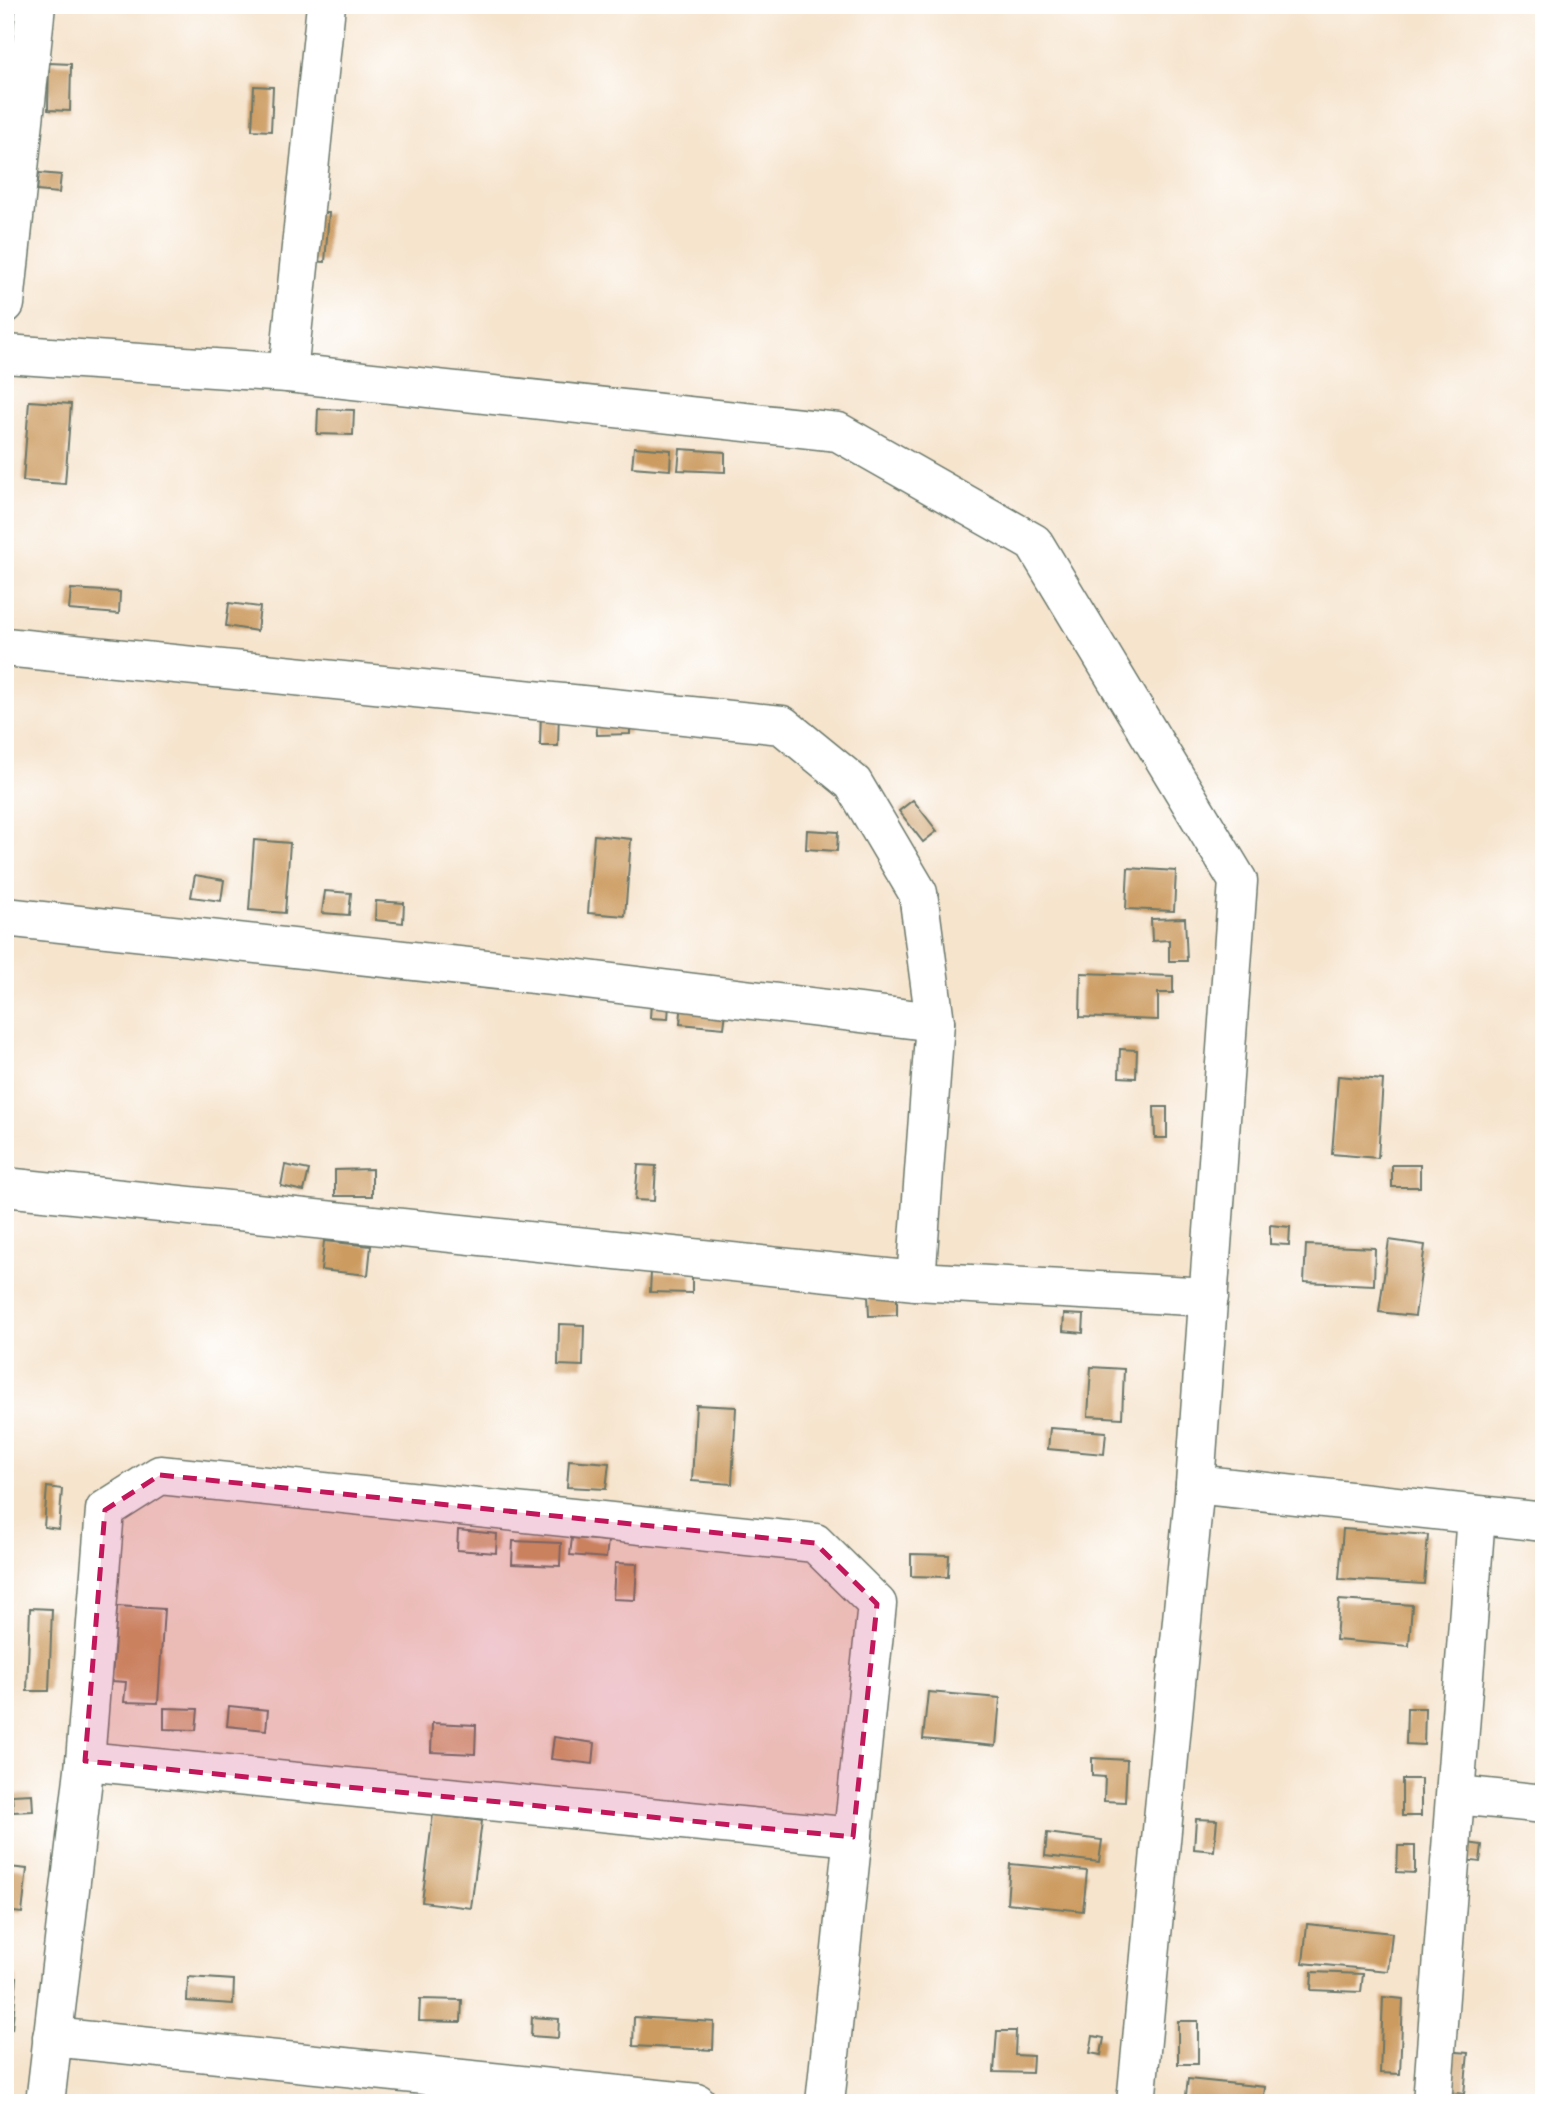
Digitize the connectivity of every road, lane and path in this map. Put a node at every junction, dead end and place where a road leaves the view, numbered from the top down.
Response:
1 (36, 5) edge
2 (326, 5) edge
3 (5, 304) edge
4 (5, 354) edge
5 (288, 373) junction
6 (5, 648) edge
7 (5, 917) edge
8 (934, 1022) junction
9 (5, 1187) edge
10 (916, 1281) junction
11 (1209, 1297) junction
12 (1195, 1484) junction
13 (1476, 1515) junction
14 (1544, 1522) edge
15 (85, 1761) junction
16 (1457, 1795) junction
17 (1544, 1804) edge
18 (853, 1837) junction
19 (52, 2037) junction
20 (45, 2103) edge
21 (697, 2103) edge
22 (825, 2103) edge
23 (1136, 2103) edge
24 (1432, 2103) edge

1 - 3 street
2 - 5 street
4 - 5 street
5 - 11 street
6 - 8 street
7 - 8 street
8 - 10 street
9 - 10 street
10 - 11 street
11 - 12 street
12 - 13 street
12 - 23 street
13 - 14 street
13 - 16 street
15 - 18 street
15 - 18 street
15 - 19 street
16 - 17 street
16 - 24 street
18 - 22 street
19 - 20 street
19 - 21 street

